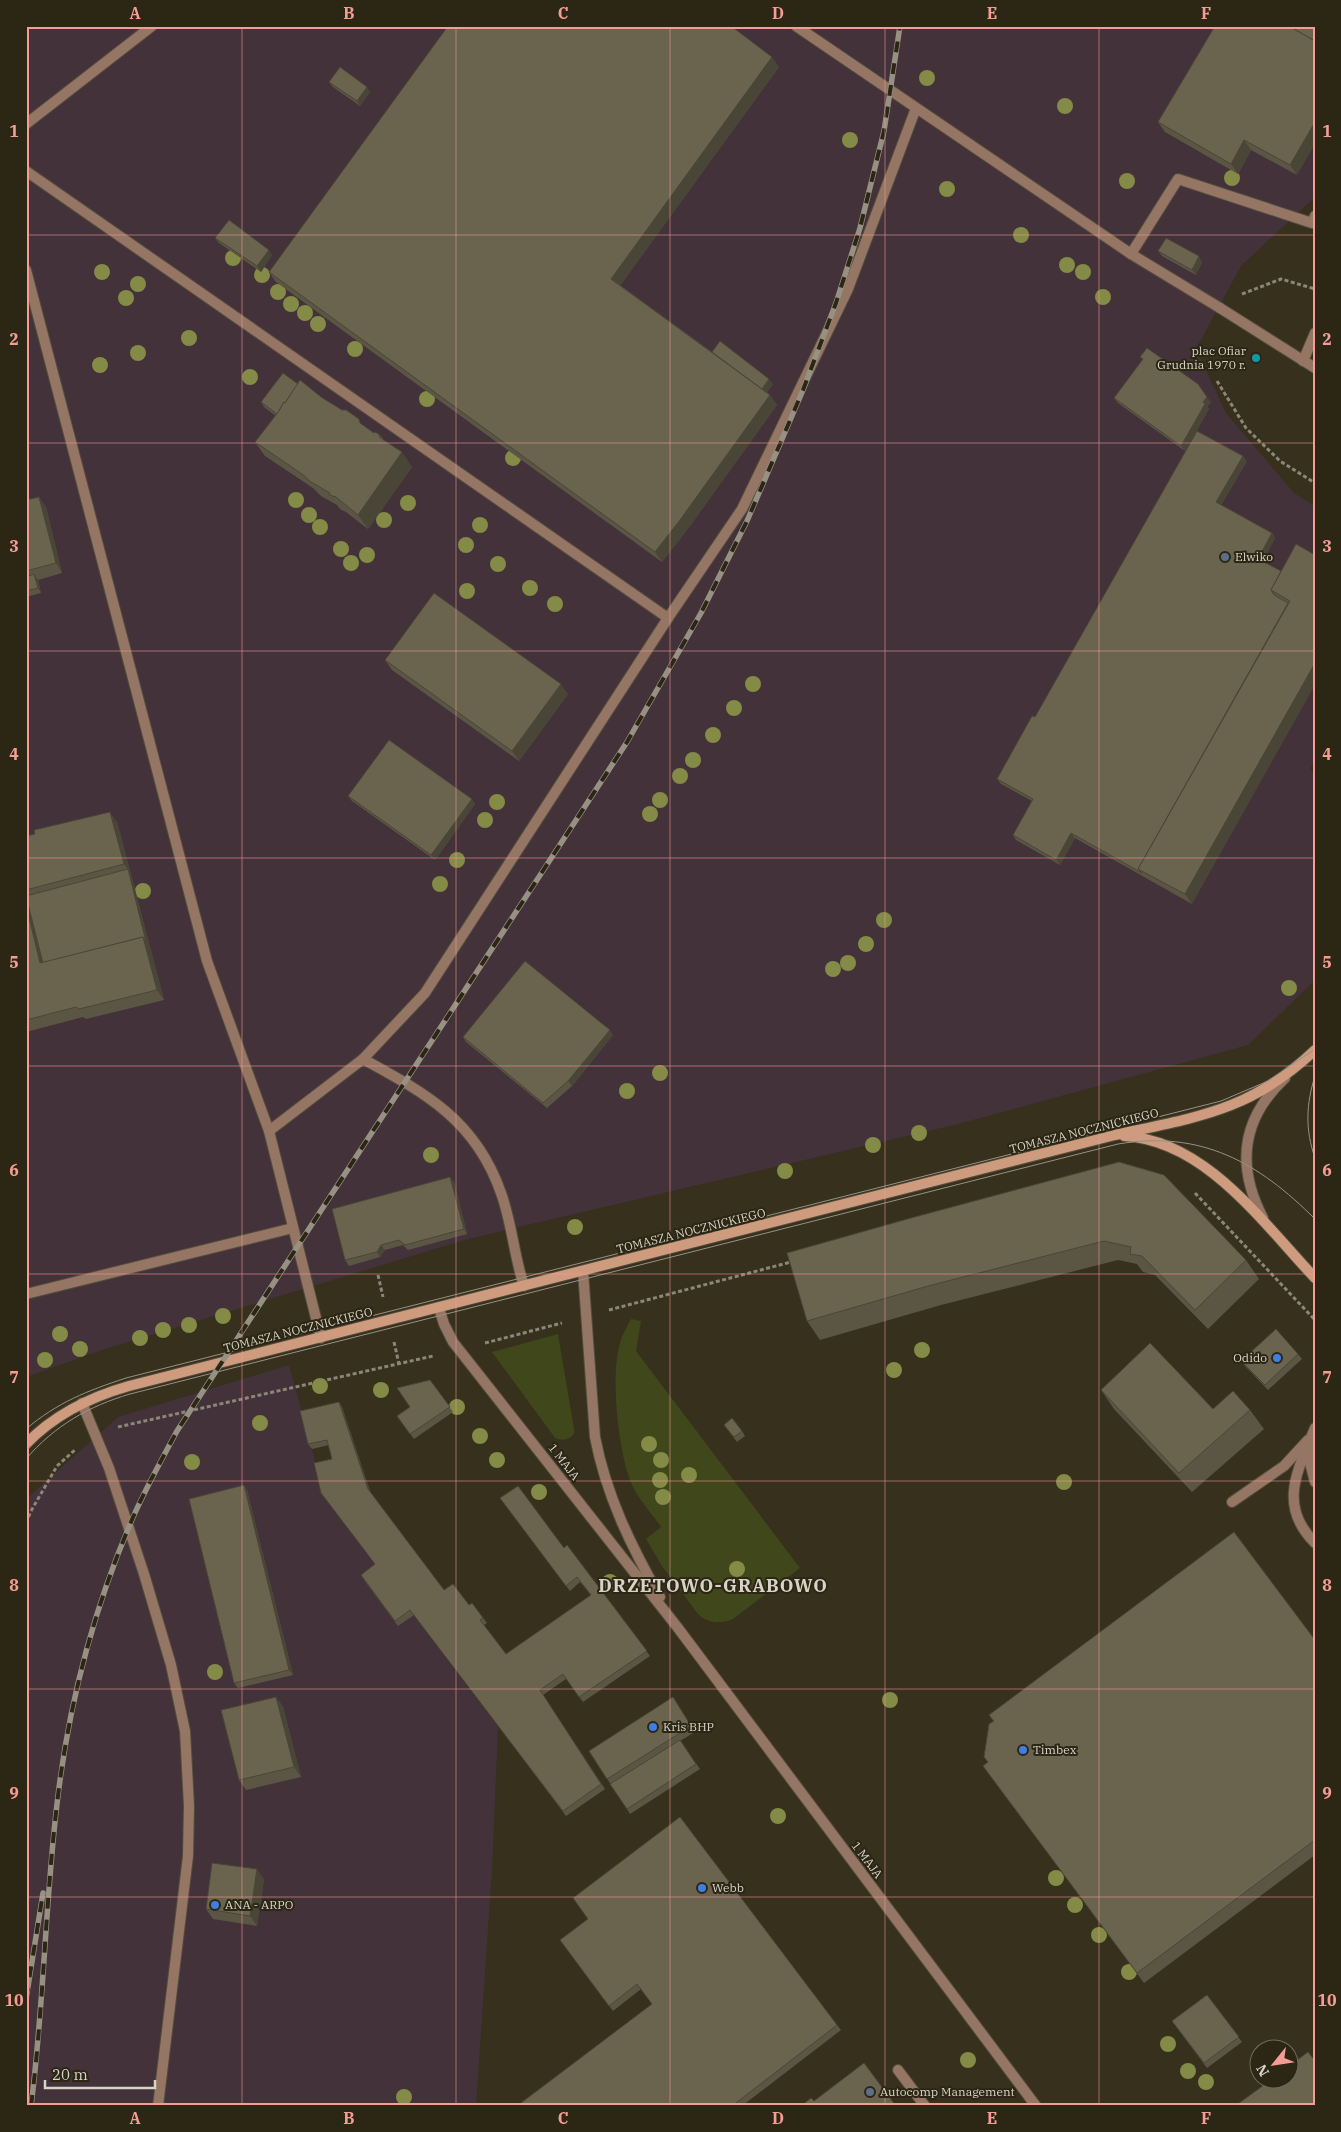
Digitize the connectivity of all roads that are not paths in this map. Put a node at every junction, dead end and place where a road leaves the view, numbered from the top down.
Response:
1 (152, 26) edge
2 (796, 26) edge
3 (916, 108) junction
4 (26, 124) edge
5 (26, 171) edge
6 (1315, 216) edge
7 (1131, 254) junction
8 (26, 270) edge
9 (1315, 333) edge
10 (1303, 361) junction
11 (1315, 368) edge
12 (668, 618) junction
13 (1315, 1050) edge
14 (363, 1059) junction
15 (1298, 1066) junction
16 (269, 1131) junction
17 (1115, 1136) junction
18 (1268, 1227) junction
19 (293, 1228) junction
20 (583, 1271) junction
21 (1315, 1278) edge
22 (524, 1286) junction
23 (26, 1294) edge
24 (439, 1308) junction
25 (321, 1338) junction
26 (82, 1403) junction
27 (1313, 1432) edge
28 (26, 1444) edge
29 (1315, 1482) edge
30 (1232, 1502) dead end
31 (1315, 1543) edge
32 (678, 1628) junction
33 (898, 2070) dead end
34 (158, 2106) edge
35 (925, 2106) edge
36 (1036, 2106) edge

1 - 4 street
2 - 3 street
3 - 7 street
3 - 12 street
5 - 12 street
6 - 7 street
7 - 10 street
8 - 16 street
9 - 10 street
10 - 11 street
12 - 14 street
13 - 15 street, TOMASZA NOCZNICKIEGO
14 - 16 street
14 - 22 street
15 - 17 street, TOMASZA NOCZNICKIEGO
15 - 18 street
16 - 19 street
17 - 18 street
17 - 20 street, TOMASZA NOCZNICKIEGO
18 - 21 street
19 - 23 street
19 - 25 street
20 - 22 street, TOMASZA NOCZNICKIEGO
20 - 32 street, 1 MAJA
22 - 24 street, TOMASZA NOCZNICKIEGO
24 - 25 street, TOMASZA NOCZNICKIEGO
24 - 32 street, 1 MAJA
25 - 26 street, TOMASZA NOCZNICKIEGO
26 - 28 street, TOMASZA NOCZNICKIEGO
26 - 34 street
27 - 29 street
27 - 30 street
27 - 31 street
32 - 36 street, 1 MAJA
33 - 35 street

